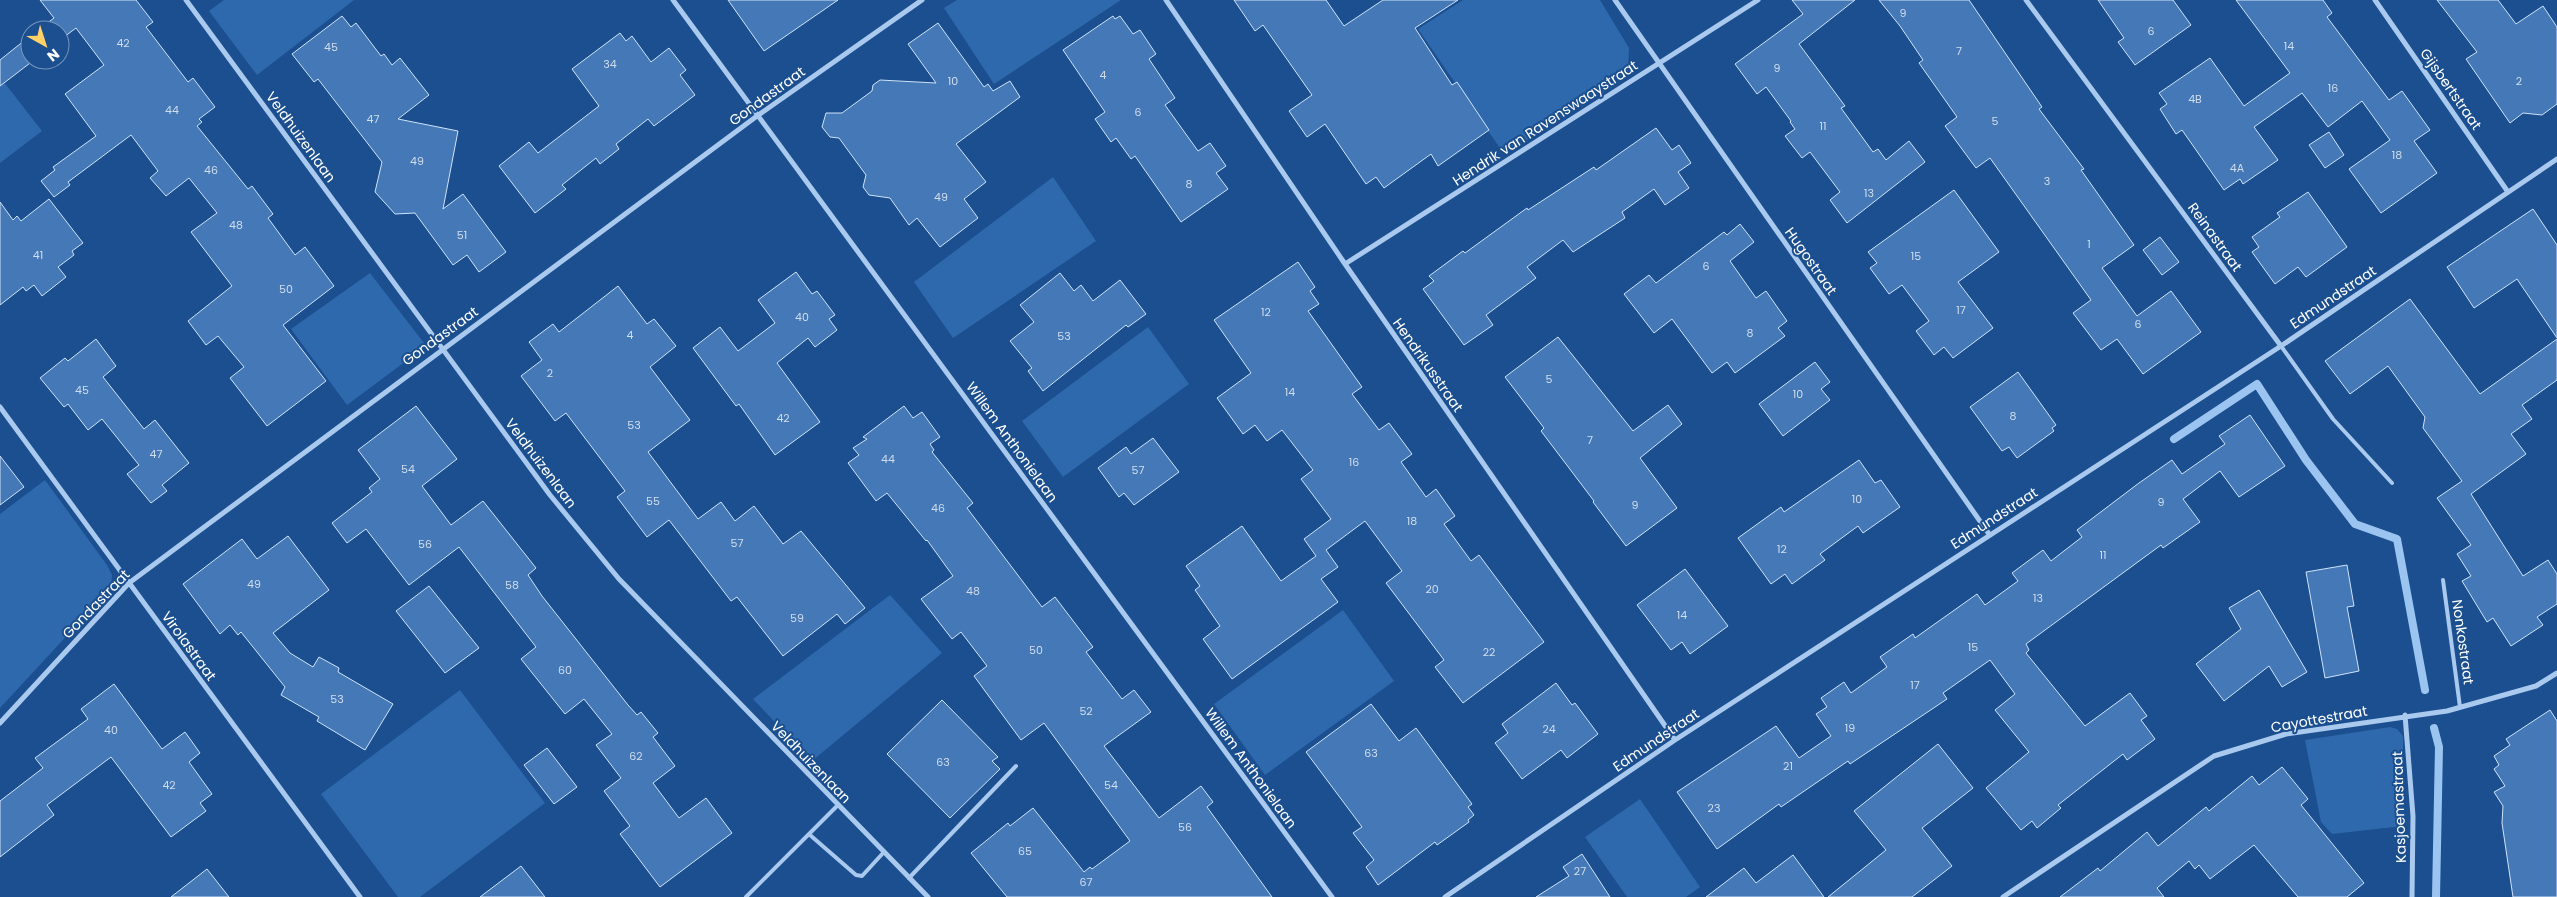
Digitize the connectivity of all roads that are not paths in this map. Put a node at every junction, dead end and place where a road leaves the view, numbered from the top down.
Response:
1 (186, 0) edge
2 (673, 0) edge
3 (922, 0) edge
4 (1166, 0) edge
5 (1615, 0) edge
6 (1758, 0) edge
7 (2026, 0) edge
8 (2375, 0) edge
9 (1659, 63) junction
10 (757, 116) junction
11 (2557, 159) edge
12 (2508, 192) junction
13 (1345, 264) junction
14 (2281, 346) junction
15 (442, 349) junction
16 (0, 407) edge
17 (2392, 483) dead end
18 (1989, 534) junction
19 (2443, 580) dead end
20 (129, 582) junction
21 (2557, 673) edge
22 (2460, 707) junction
23 (2405, 715) junction
24 (0, 723) edge
25 (1675, 740) junction
26 (1016, 766) dead end
27 (838, 805) junction
28 (810, 835) junction
29 (884, 852) junction
30 (910, 878) junction
31 (360, 897) edge
32 (746, 897) edge
33 (928, 897) edge
34 (1332, 897) edge
35 (1445, 897) edge
36 (2003, 897) edge
37 (2412, 897) edge

1 - 15 street, Veldhuizenlaan
2 - 10 street, Willem Anthonielaan
3 - 10 street, Gondastraat
4 - 13 street, Hendrikusstraat
5 - 9 street, Hugostraat
6 - 9 street, Hendrik van Ravenswaaystraat
7 - 14 street, Reinastraat
8 - 12 street, Gijsbertstraat
9 - 13 street, Hendrik van Ravenswaaystraat
9 - 18 street, Hugostraat
10 - 15 street, Gondastraat
10 - 34 street, Willem Anthonielaan
11 - 12 street, Edmundstraat
12 - 14 street, Edmundstraat
13 - 25 street, Hendrikusstraat
14 - 17 lane, Reinastraat
14 - 18 street, Edmundstraat
15 - 20 street, Gondastraat
15 - 27 street, Veldhuizenlaan
16 - 20 street, Virolastraat
18 - 25 street, Edmundstraat
19 - 22 lane, Nonkostraat
20 - 24 street, Gondastraat
20 - 31 street, Virolastraat
21 - 22 street, Cayottestraat
22 - 23 street, Cayottestraat
23 - 36 street, Cayottestraat
23 - 37 street, Kasjoemastraat
25 - 35 street, Edmundstraat
26 - 30 lane
27 - 28 lane
27 - 29 street, Veldhuizenlaan
28 - 29 lane
28 - 32 lane
29 - 30 street, Veldhuizenlaan
30 - 33 street, Veldhuizenlaan

